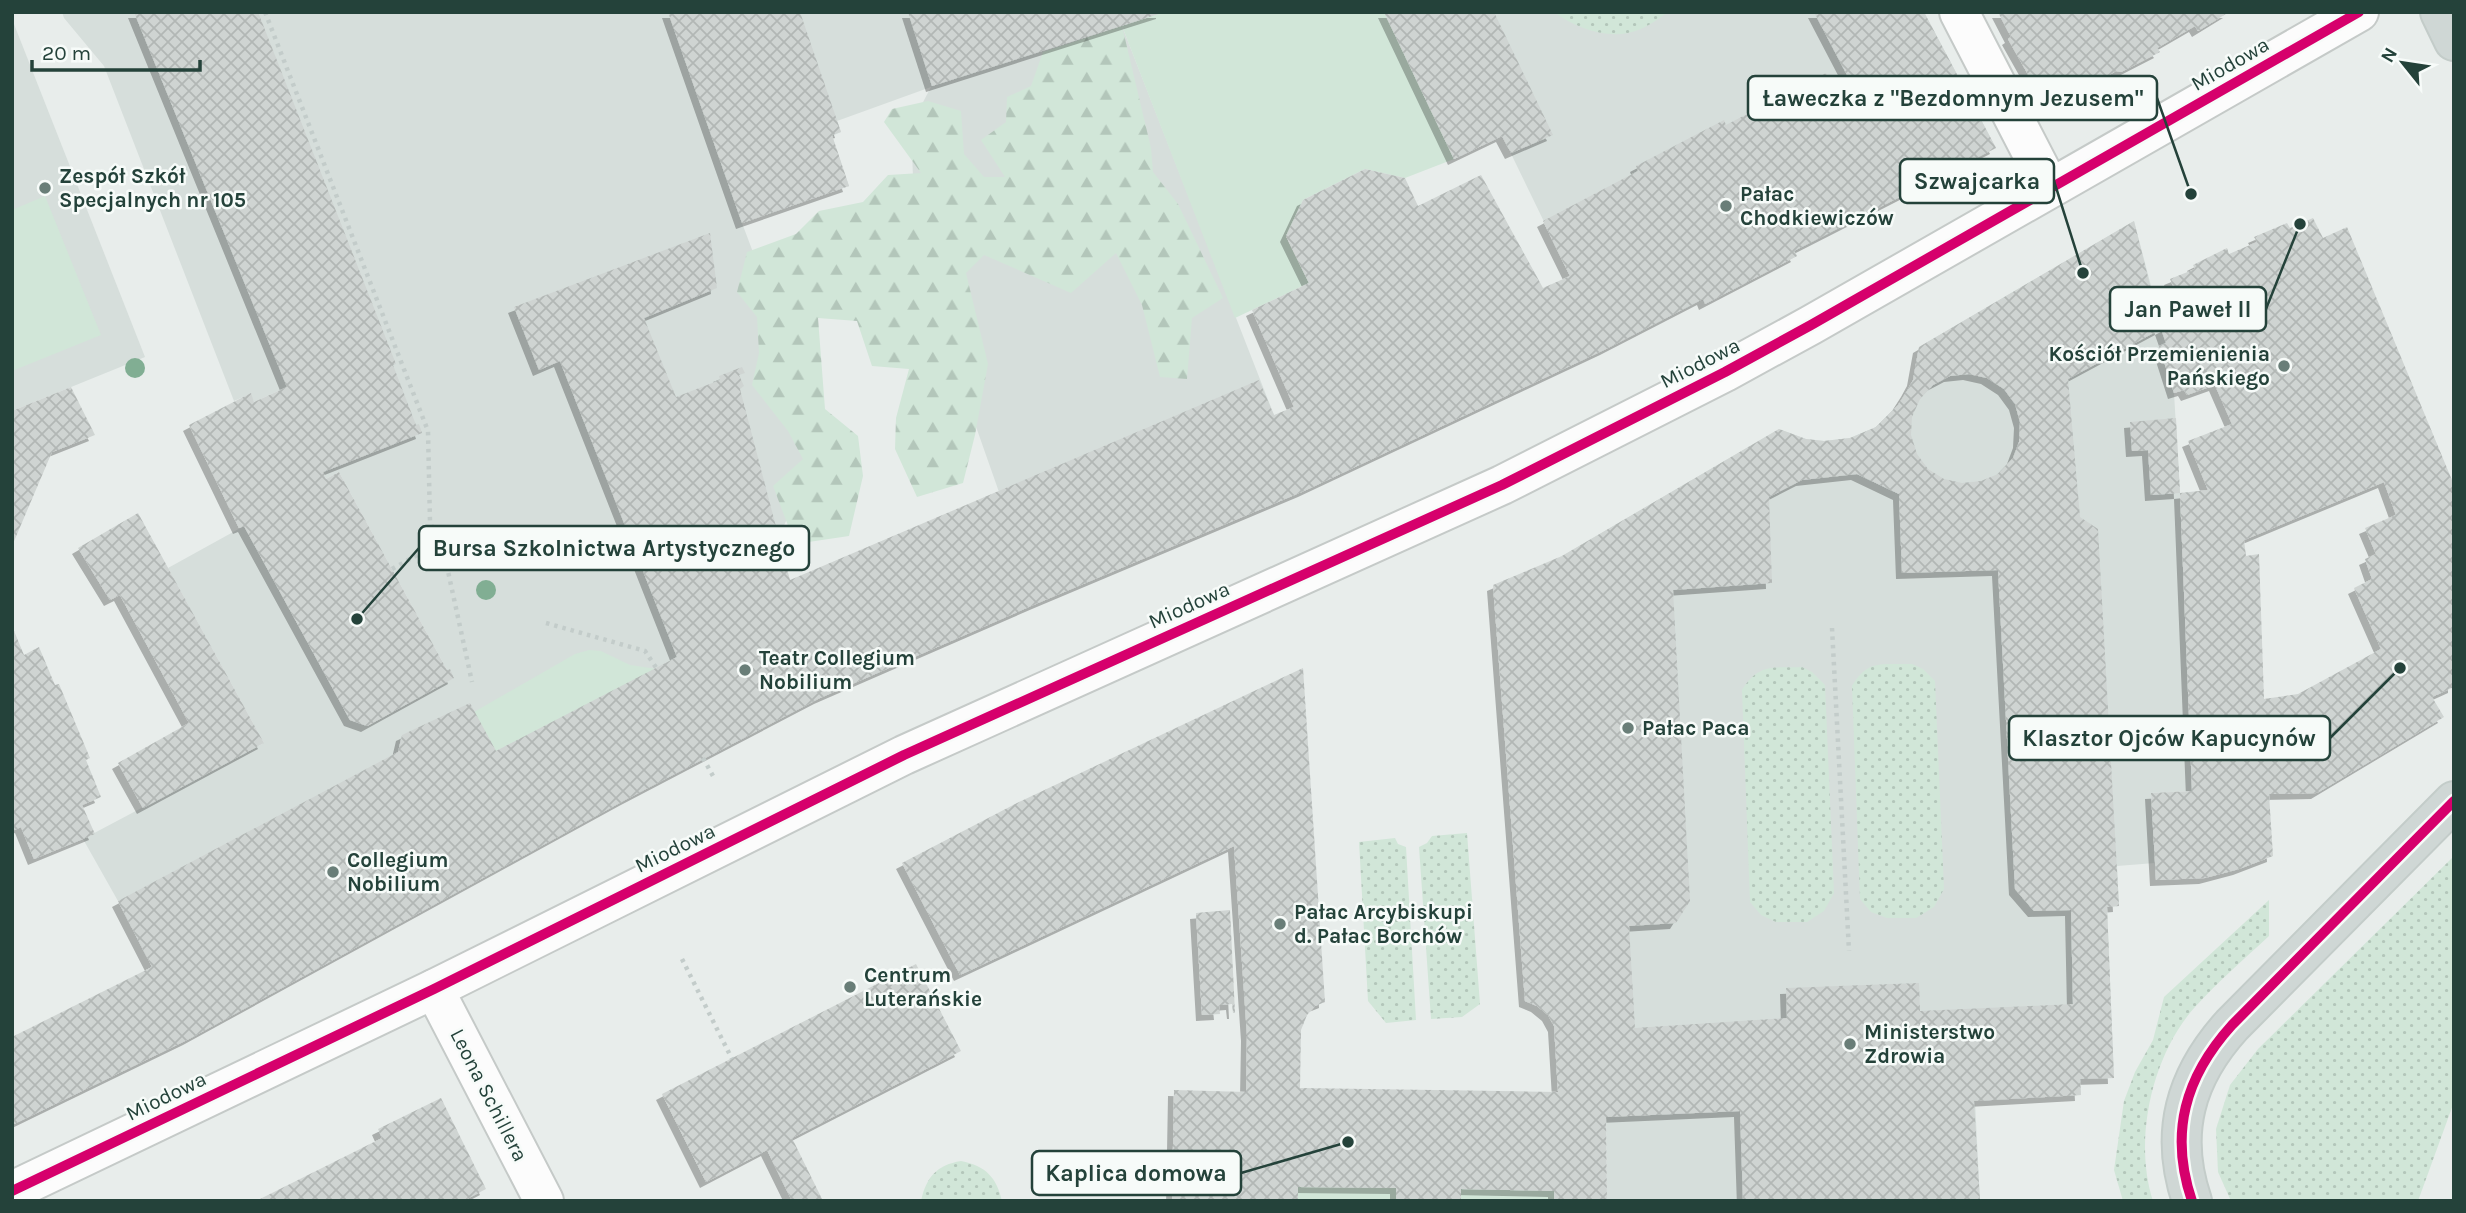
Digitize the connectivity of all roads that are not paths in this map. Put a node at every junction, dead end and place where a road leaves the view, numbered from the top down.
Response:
1 (1959, 12) edge
2 (2359, 12) edge
3 (2440, 12) edge
4 (2454, 41) edge
5 (2050, 188) junction
6 (2454, 801) edge
7 (435, 989) junction
8 (12, 1191) edge
9 (544, 1201) edge
10 (2192, 1201) edge

1 - 5 street
2 - 5 street, Miodowa
3 - 4 main road
5 - 7 street, Miodowa
6 - 10 main road
7 - 8 street, Miodowa
7 - 9 street, Leona Schillera

